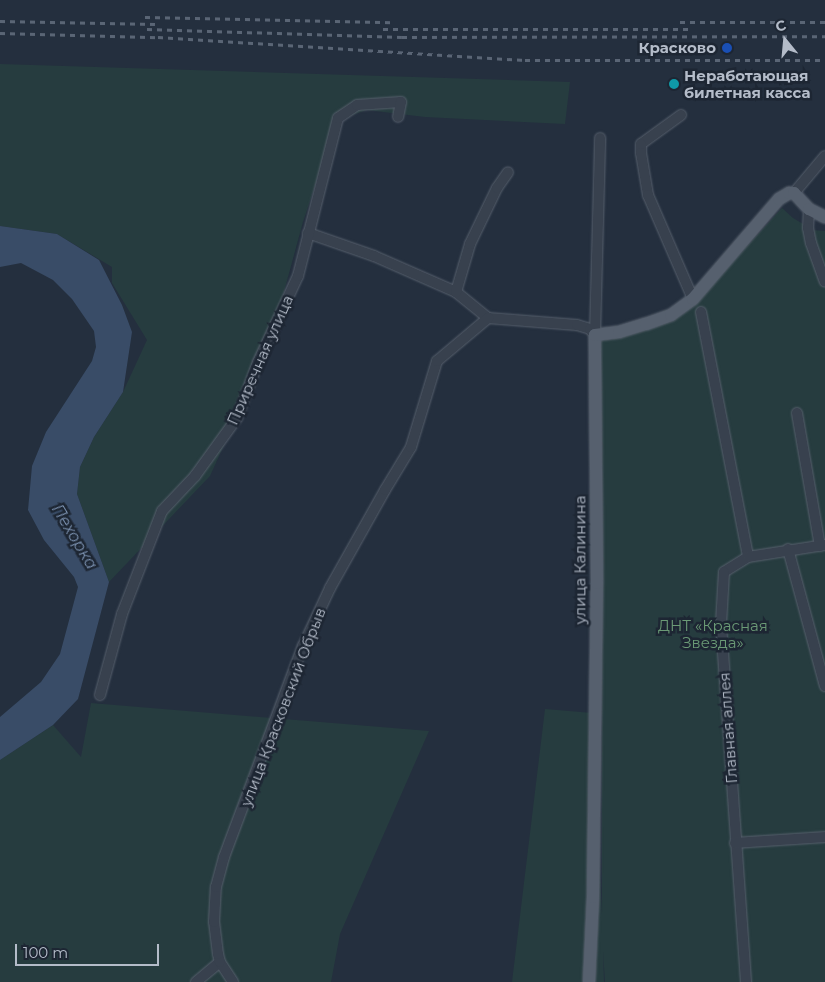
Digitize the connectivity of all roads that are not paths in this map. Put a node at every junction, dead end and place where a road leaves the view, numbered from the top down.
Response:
1 (681, 114) dead end
2 (398, 117) dead end
3 (600, 138) dead end
4 (825, 156) edge
5 (508, 172) dead end
6 (794, 193) junction
7 (809, 209) junction
8 (825, 217) edge
9 (308, 233) junction
10 (825, 282) edge
11 (456, 292) junction
12 (693, 299) junction
13 (701, 312) dead end
14 (488, 318) junction
15 (595, 334) junction
16 (797, 413) dead end
17 (823, 546) edge
18 (788, 549) junction
19 (748, 556) junction
20 (825, 686) edge
21 (100, 695) dead end
22 (825, 837) edge
23 (735, 843) junction
24 (220, 962) junction
25 (196, 982) edge
26 (234, 982) edge
27 (589, 982) edge
28 (746, 982) edge

1 - 12 street
2 - 9 street, Приречная улица
3 - 15 street, улица Калинина
4 - 6 street
5 - 11 street
6 - 7 main road
6 - 12 main road
7 - 8 main road
7 - 10 street
9 - 11 street
9 - 21 street, Приречная улица
11 - 14 street
12 - 15 main road
13 - 19 street
14 - 15 street
14 - 24 street, улица Красковский Обрыв
15 - 27 main road, улица Калинина
16 - 17 street
17 - 18 street
18 - 19 street
18 - 20 street
19 - 23 street, Главная аллея
22 - 23 street
23 - 28 street, Главная аллея
24 - 25 street
24 - 26 street, улица Красковский Обрыв

